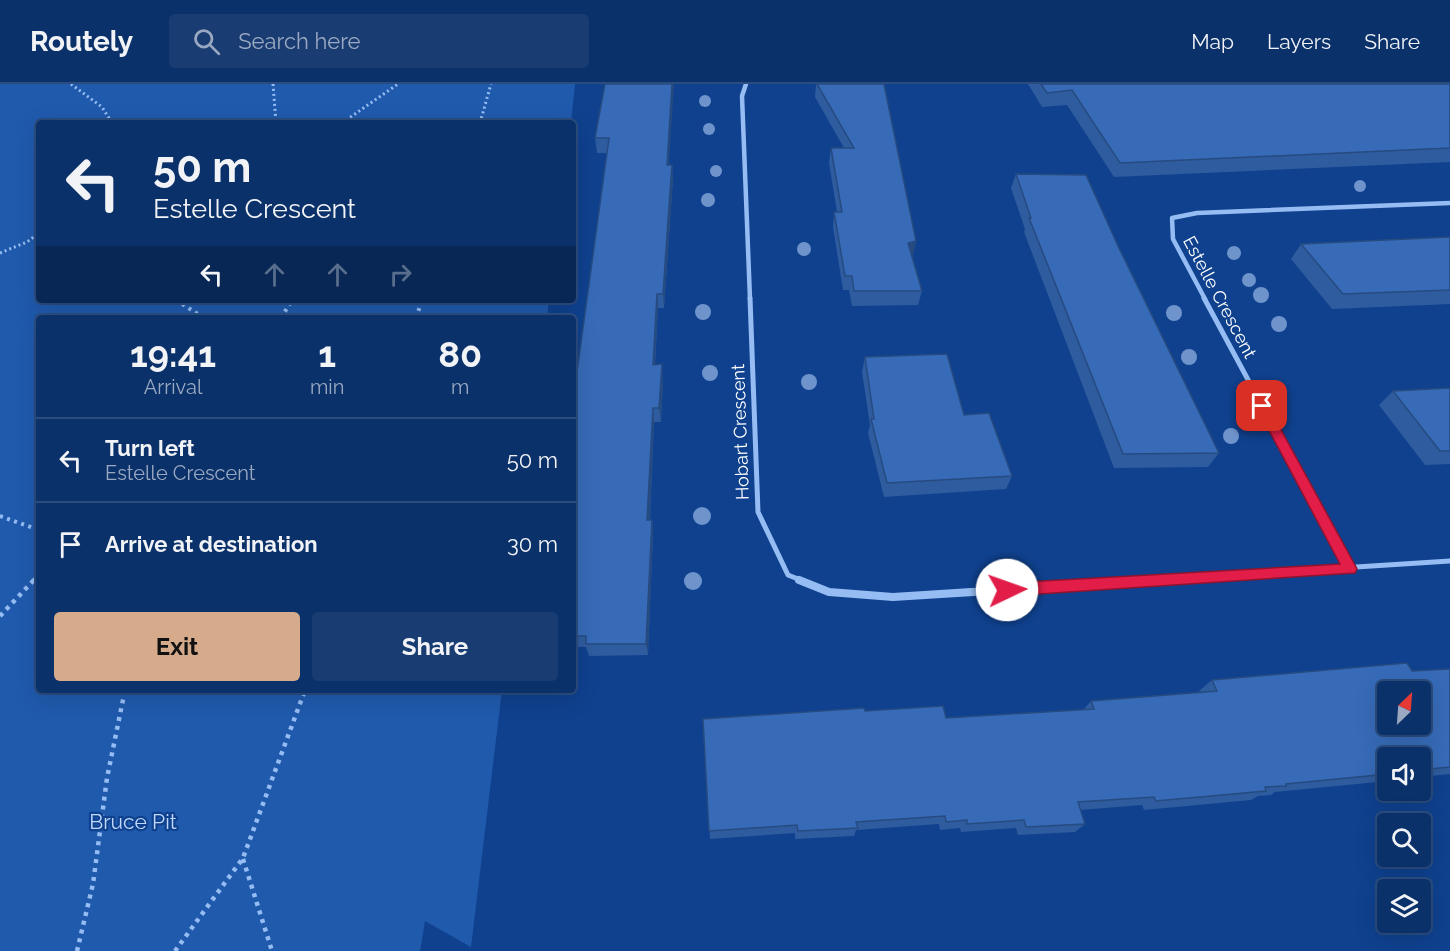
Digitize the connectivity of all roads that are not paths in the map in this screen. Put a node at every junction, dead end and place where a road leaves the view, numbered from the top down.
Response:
1 (746, 84) edge
2 (1450, 203) edge
3 (1450, 561) edge
4 (1350, 569) junction

1 - 4 street, Hobart Crescent
2 - 4 street, Estelle Crescent
3 - 4 street, Hobart Crescent

